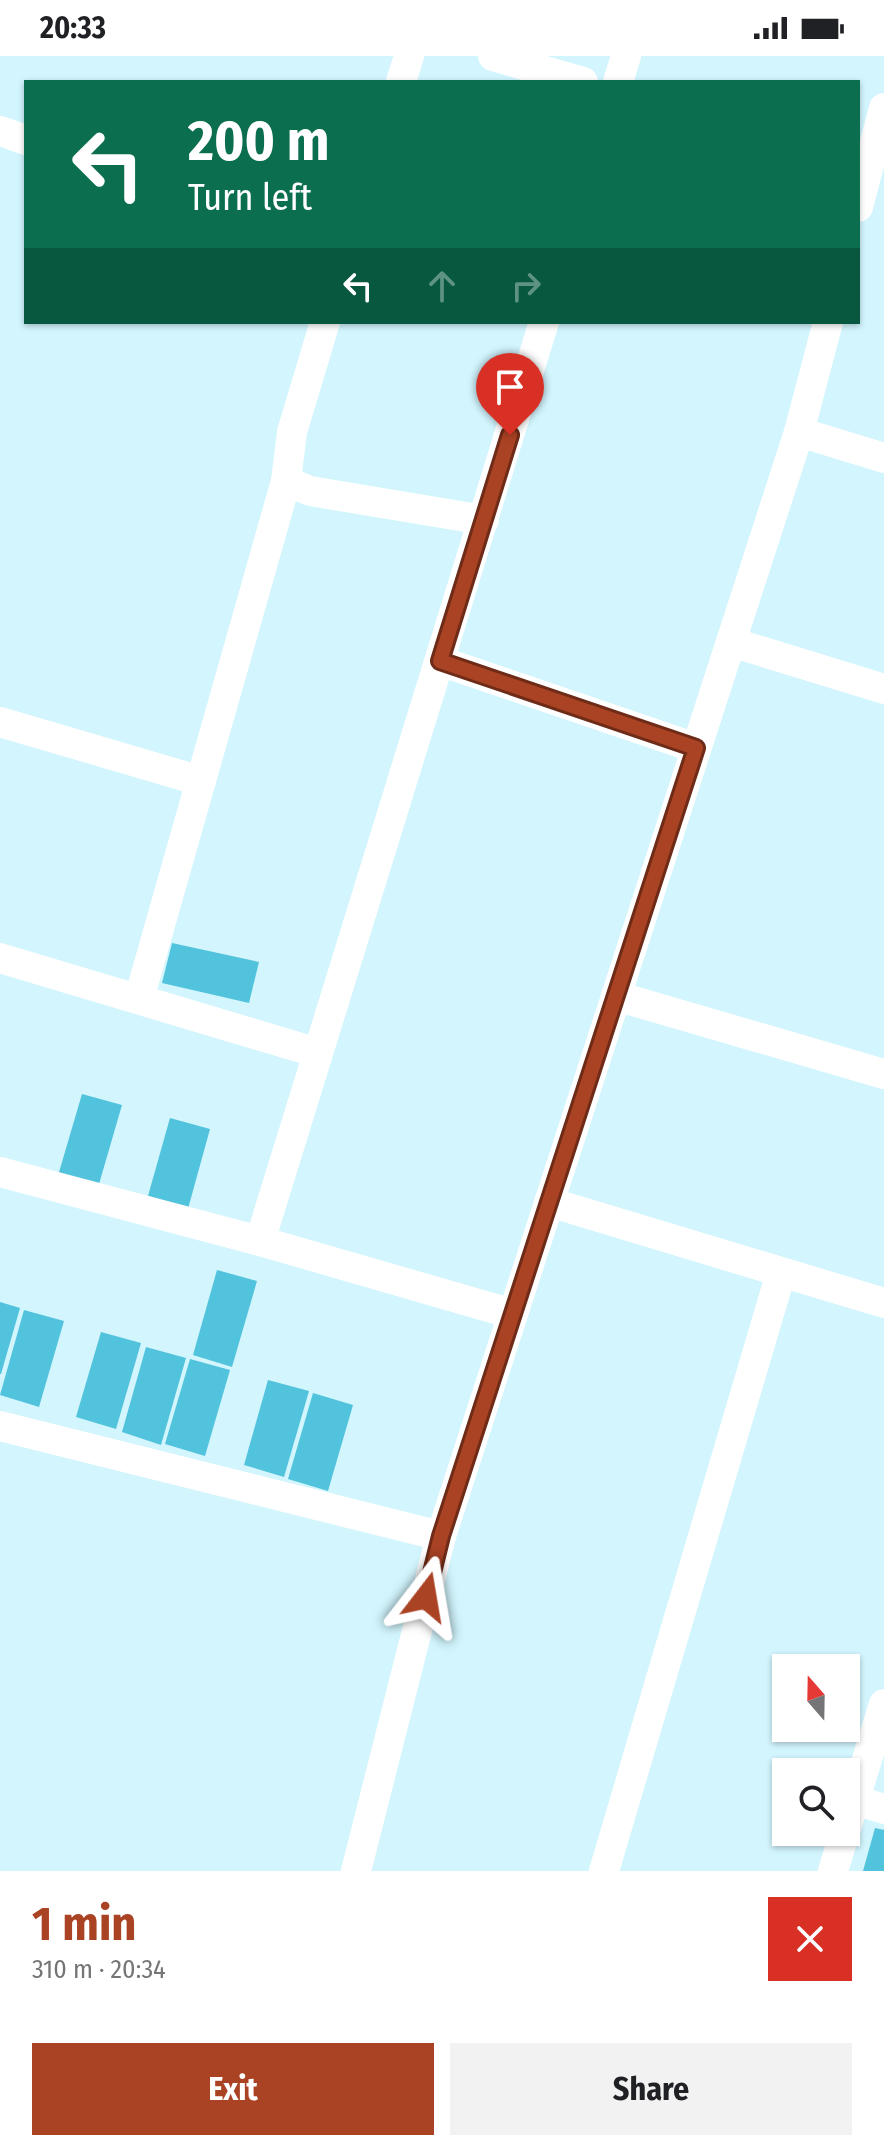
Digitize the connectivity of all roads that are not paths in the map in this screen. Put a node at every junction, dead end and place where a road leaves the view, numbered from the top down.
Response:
1 (409, 56) edge
2 (493, 56) edge
3 (626, 56) edge
4 (402, 80) edge
5 (576, 80) edge
6 (619, 80) edge
7 (884, 108) edge
8 (0, 131) edge
9 (24, 139) edge
10 (860, 199) edge
11 (324, 324) edge
12 (543, 324) edge
13 (827, 324) edge
14 (799, 432) junction
15 (884, 458) edge
16 (286, 481) junction
17 (484, 520) junction
18 (731, 642) junction
19 (440, 661) junction
20 (884, 689) edge
21 (0, 722) edge
22 (696, 748) junction
23 (201, 781) junction
24 (0, 958) edge
25 (616, 996) junction
26 (139, 999) junction
27 (318, 1053) junction
28 (884, 1074) edge
29 (0, 1172) edge
30 (549, 1202) junction
31 (260, 1241) junction
32 (781, 1273) junction
33 (884, 1303) edge
34 (513, 1314) junction
35 (0, 1426) edge
36 (441, 1536) junction
37 (884, 1704) edge
38 (860, 1781) edge
39 (884, 1809) edge
40 (860, 1816) edge
41 (840, 1846) edge
42 (356, 1871) edge
43 (604, 1871) edge
44 (833, 1871) edge

1 - 4 street
2 - 5 street
3 - 6 street
7 - 10 street
8 - 9 street
11 - 16 street
12 - 17 street
13 - 14 street
14 - 15 street
14 - 18 street
16 - 17 street
16 - 23 street
17 - 19 street
18 - 20 street
18 - 22 street
19 - 22 street
19 - 27 street
21 - 23 street
22 - 25 street
23 - 26 street
24 - 26 street
25 - 28 street
25 - 30 street
26 - 27 street
27 - 31 street
29 - 31 street
30 - 32 street
30 - 34 street
31 - 34 street
32 - 33 street
32 - 43 street
34 - 36 street
35 - 36 street
36 - 42 street
37 - 38 street
39 - 40 street
41 - 44 street

